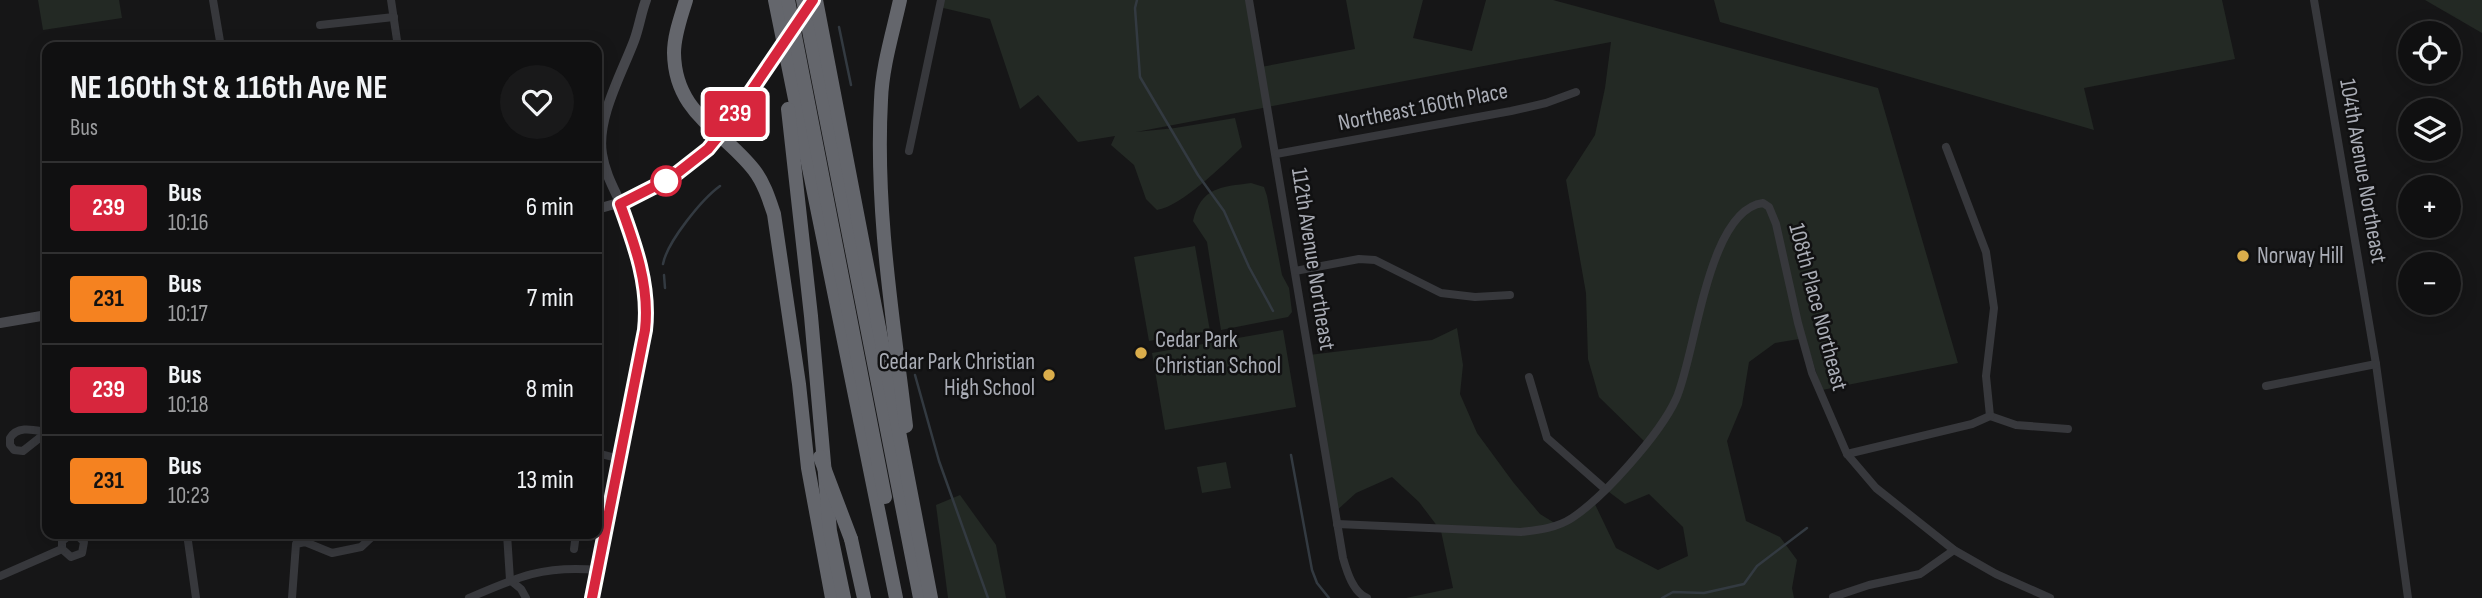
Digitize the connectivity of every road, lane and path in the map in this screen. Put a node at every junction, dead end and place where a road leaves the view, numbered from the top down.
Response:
1 (213, 0) edge
2 (391, 0) edge
3 (646, 0) edge
4 (686, 0) edge
5 (774, 0) edge
6 (788, 0) edge
7 (803, 0) edge
8 (815, 0) edge
9 (900, 0) edge
10 (941, 0) edge
11 (1249, 0) edge
12 (2314, 0) edge
13 (394, 17) junction
14 (320, 25) dead end
15 (220, 42) edge
16 (397, 42) edge
17 (1576, 92) dead end
18 (719, 136) junction
19 (1946, 147) dead end
20 (909, 151) dead end
21 (1276, 154) junction
22 (620, 204) junction
23 (602, 208) edge
24 (1295, 271) junction
25 (1510, 295) dead end
26 (42, 316) edge
27 (0, 323) edge
28 (2376, 364) junction
29 (1530, 377) dead end
30 (799, 384) junction
31 (2266, 386) dead end
32 (1990, 416) junction
33 (2067, 429) dead end
34 (602, 454) edge
35 (1847, 454) junction
36 (620, 459) junction
37 (1605, 489) junction
38 (1337, 524) junction
39 (64, 539) edge
40 (81, 539) edge
41 (188, 539) edge
42 (370, 539) edge
43 (507, 539) edge
44 (575, 539) edge
45 (62, 549) junction
46 (574, 549) dead end
47 (921, 549) junction
48 (1954, 550) junction
49 (598, 570) junction
50 (0, 576) edge
51 (510, 580) junction
52 (1363, 597) edge
53 (1833, 597) edge
54 (196, 598) edge
55 (292, 598) edge
56 (469, 598) edge
57 (526, 598) edge
58 (592, 598) edge
59 (832, 598) edge
60 (844, 598) edge
61 (864, 598) edge
62 (896, 598) edge
63 (905, 598) edge
64 (920, 598) edge
65 (931, 598) edge
66 (2050, 598) edge
67 (2408, 598) edge

1 - 15 street
2 - 13 street
3 - 22 street
4 - 18 highway
5 - 60 highway
5 - 62 highway
6 - 63 highway
7 - 64 highway
8 - 18 street, bridge
8 - 47 highway
9 - 47 highway
10 - 20 street
11 - 21 street, 112th Avenue Northeast
12 - 28 street, 104th Avenue Northeast
13 - 14 street
13 - 16 street
17 - 21 street, Northeast 160th Place
18 - 22 street
18 - 30 highway
19 - 32 street
21 - 24 street, 112th Avenue Northeast
22 - 23 street
22 - 36 street
24 - 25 street
24 - 38 street, 112th Avenue Northeast
26 - 27 street
28 - 31 street
28 - 67 street, 104th Avenue Northeast
29 - 37 street
30 - 59 highway
30 - 61 highway, bridge
32 - 33 street
32 - 35 street
34 - 36 street
35 - 37 street, 108th Place Northeast
35 - 48 street
36 - 49 street
37 - 38 street, 108th Place Northeast
38 - 52 street, 112th Avenue Northeast
39 - 45 street
40 - 45 street
41 - 54 street
42 - 55 street
43 - 51 street
44 - 46 street
45 - 50 street
47 - 65 highway
48 - 53 street
48 - 66 street
49 - 51 street
49 - 58 street
51 - 56 street
51 - 57 street

